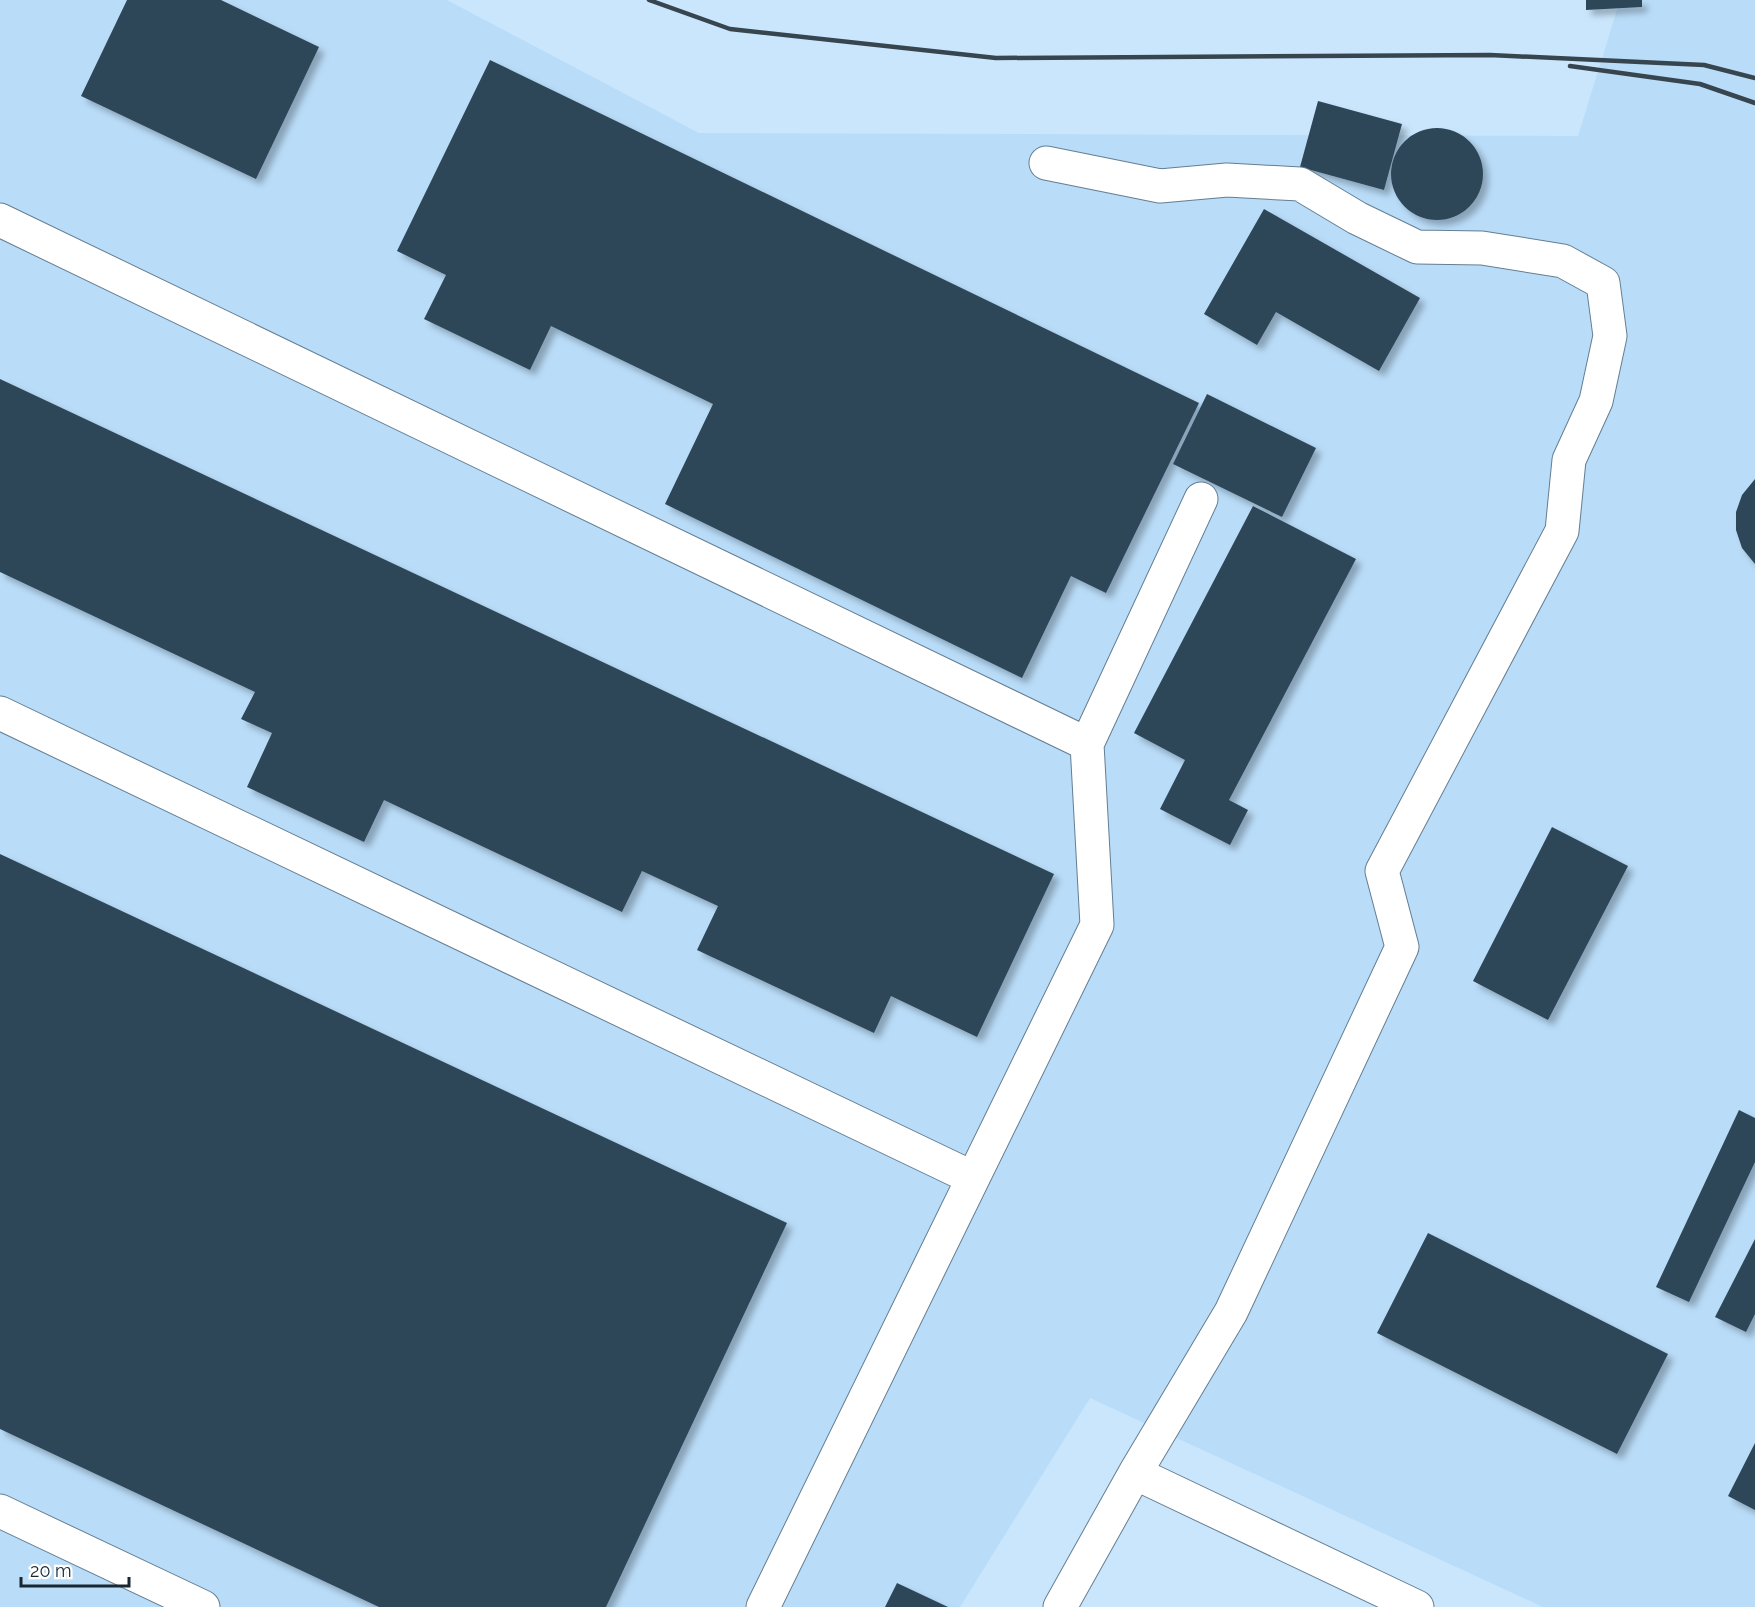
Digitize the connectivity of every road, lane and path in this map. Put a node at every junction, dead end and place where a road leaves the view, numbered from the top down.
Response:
1 (1046, 163) dead end
2 (0, 220) edge
3 (1201, 500) dead end
4 (0, 713) edge
5 (1087, 744) junction
6 (973, 1178) junction
7 (1135, 1473) junction
8 (0, 1511) edge
9 (202, 1607) edge
10 (763, 1607) edge
11 (1060, 1607) edge
12 (1417, 1607) edge

1 - 7 lane
2 - 5 lane
3 - 5 lane
4 - 6 lane
5 - 6 lane
6 - 10 lane
7 - 11 lane
7 - 12 lane
8 - 9 lane

